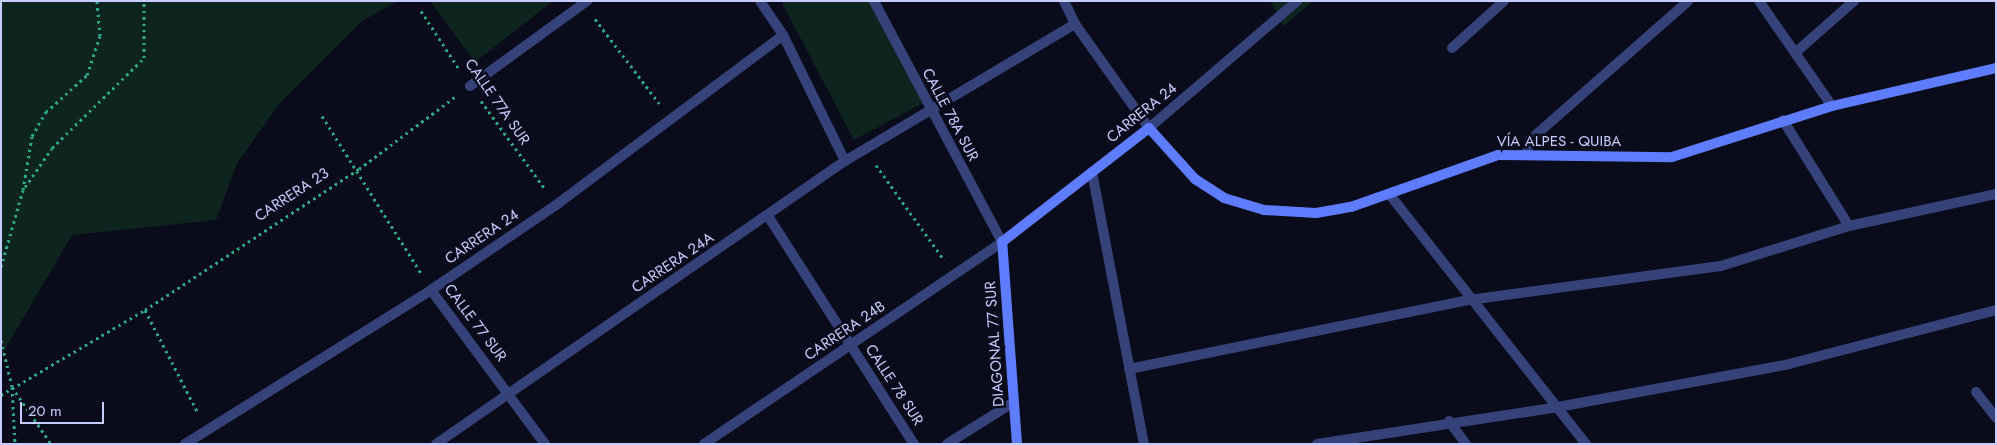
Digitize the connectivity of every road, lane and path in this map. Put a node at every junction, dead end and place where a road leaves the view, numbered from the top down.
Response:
1 (97, 1) edge
2 (144, 1) edge
3 (760, 1) edge
4 (874, 1) edge
5 (1064, 1) edge
6 (1297, 1) edge
7 (1504, 1) edge
8 (1688, 1) edge
9 (1759, 1) edge
10 (1854, 1) edge
11 (586, 3) edge
12 (421, 11) dead end
13 (1075, 24) junction
14 (783, 35) junction
15 (1452, 48) dead end
16 (1796, 53) junction
17 (1996, 68) edge
18 (470, 86) junction
19 (1832, 106) junction
20 (930, 110) junction
21 (322, 116) dead end
22 (670, 118) junction
23 (1784, 120) junction
24 (1149, 128) junction
25 (864, 149) junction
26 (1526, 155) junction
27 (845, 160) junction
28 (359, 169) junction
29 (1092, 172) junction
30 (23, 190) junction
31 (1390, 194) junction
32 (1996, 194) edge
33 (556, 205) junction
34 (768, 216) junction
35 (1849, 226) junction
36 (1002, 242) junction
37 (1, 267) edge
38 (955, 274) junction
39 (431, 290) junction
40 (1469, 300) junction
41 (145, 310) junction
42 (1996, 310) edge
43 (1, 340) edge
44 (850, 345) junction
45 (1129, 369) junction
46 (12, 387) junction
47 (1976, 392) dead end
48 (510, 394) junction
49 (1, 395) edge
50 (1014, 402) junction
51 (1558, 407) junction
52 (1996, 418) edge
53 (1449, 421) junction
54 (206, 429) junction
55 (1337, 442) edge
56 (15, 444) edge
57 (51, 444) edge
58 (185, 444) edge
59 (436, 444) edge
60 (545, 444) edge
61 (704, 444) edge
62 (914, 444) edge
63 (947, 444) edge
64 (1017, 444) edge
65 (1144, 444) edge
66 (1316, 444) edge
67 (1466, 444) edge
68 (1586, 444) edge

1 - 30 path
2 - 30 path
3 - 14 street
4 - 20 street, CALLE 78A SUR
5 - 13 street
6 - 24 street, CARRERA 24
7 - 15 street
8 - 26 street
9 - 16 street
10 - 16 street
11 - 18 street
11 - 22 path
12 - 18 path, CALLE 77A SUR
13 - 20 street, CARRERA 24A
13 - 24 street
14 - 22 street, CARRERA 24
14 - 27 street
16 - 19 street
17 - 19 street, VÍA ALPES - QUIBA
18 - 28 path, CARRERA 23
18 - 33 path, CALLE 77A SUR
19 - 23 street, VÍA ALPES - QUIBA
20 - 25 street, CARRERA 24A
20 - 36 street, CALLE 78A SUR
21 - 28 path, CALLE 77 SUR
22 - 33 street, CARRERA 24
23 - 26 street, VÍA ALPES - QUIBA
23 - 35 street
24 - 29 street, CARRERA 24
24 - 31 street, VÍA ALPES - QUIBA
25 - 27 street, CARRERA 24A
25 - 38 path
26 - 31 street, VÍA ALPES - QUIBA
27 - 34 street, CARRERA 24A
28 - 39 path, CALLE 77 SUR
28 - 41 path, CARRERA 23
29 - 36 street, CARRERA 24
29 - 45 street
30 - 37 path
31 - 40 street
32 - 35 street
33 - 39 street, CARRERA 24
34 - 44 street, CALLE 78 SUR
34 - 48 street, CARRERA 24A
35 - 40 street
36 - 38 street, CARRERA 24B
36 - 50 street, DIAGONAL 77 SUR
38 - 44 street, CARRERA 24B
39 - 48 street, CALLE 77 SUR
39 - 54 street, CARRERA 24
40 - 45 street
40 - 51 street
41 - 46 path, CARRERA 23
41 - 54 path
42 - 51 street
43 - 46 path
44 - 61 street, CARRERA 24B
44 - 62 street, CALLE 78 SUR
45 - 65 street
46 - 49 path, CARRERA 23
46 - 56 path
46 - 57 path
47 - 52 street
48 - 59 street, CARRERA 24A
48 - 60 street, CALLE 77 SUR
50 - 63 street
50 - 64 street, DIAGONAL 77 SUR
51 - 53 street
51 - 68 street
53 - 55 street
53 - 67 street
54 - 58 street, CARRERA 24
55 - 66 street

